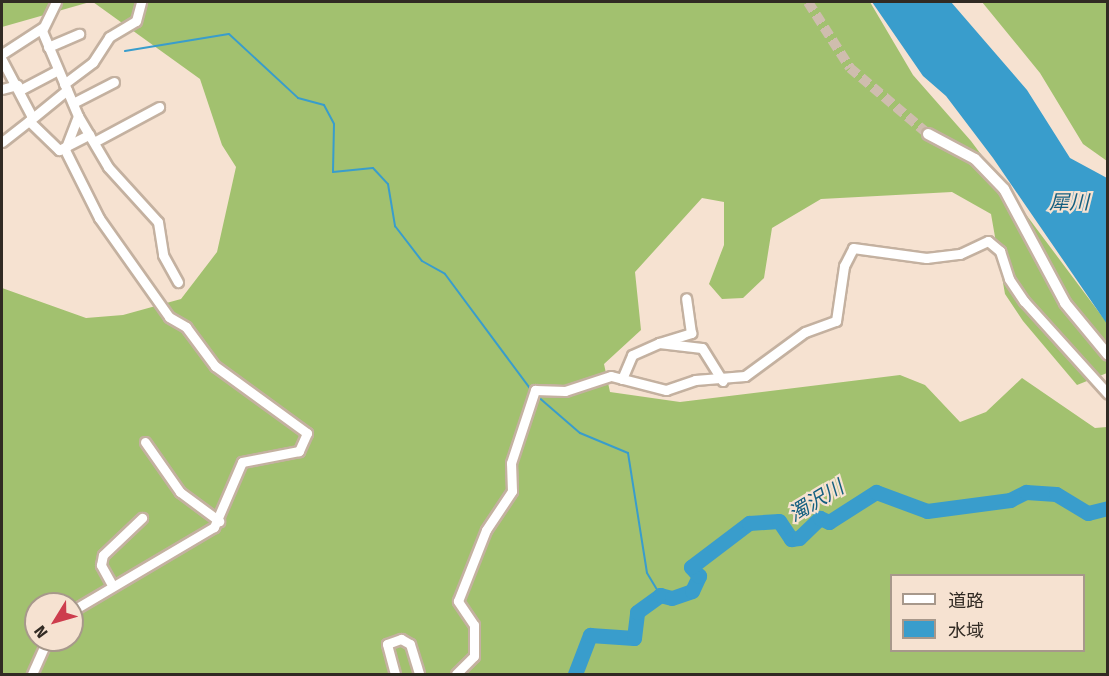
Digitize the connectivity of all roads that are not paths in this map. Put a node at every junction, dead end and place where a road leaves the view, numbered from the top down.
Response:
1 (56, 2) edge
2 (141, 2) edge
3 (42, 28) junction
4 (79, 34) dead end
5 (48, 47) junction
6 (2, 54) edge
7 (2, 60) edge
8 (58, 70) junction
9 (114, 82) dead end
10 (18, 87) junction
11 (65, 87) junction
12 (2, 89) edge
13 (73, 103) junction
14 (159, 107) dead end
15 (78, 116) junction
16 (30, 118) junction
17 (928, 134) tunnel mouth
18 (91, 138) junction
19 (2, 142) edge
20 (65, 150) junction
21 (178, 282) dead end
22 (686, 298) dead end
23 (659, 343) junction
24 (1107, 355) edge
25 (622, 379) junction
26 (723, 381) junction
27 (1107, 394) edge
28 (145, 442) dead end
29 (142, 518) dead end
30 (219, 521) junction
31 (112, 585) junction
32 (84, 604) edge
33 (42, 652) edge
34 (32, 675) edge
35 (395, 675) edge
36 (419, 675) edge
37 (456, 675) edge

1 - 3 street
2 - 11 street
3 - 5 street
3 - 6 street
4 - 5 street
5 - 8 street
7 - 10 street
8 - 10 street
8 - 11 street
9 - 13 street
10 - 12 street
10 - 16 street
11 - 13 street
11 - 16 street
13 - 15 street
14 - 18 street
15 - 18 street
15 - 20 street
16 - 19 street
16 - 20 street
17 - 24 street
18 - 20 street
18 - 21 street
20 - 30 street
22 - 23 street
23 - 25 street
23 - 26 street
25 - 26 street
25 - 37 street
26 - 27 street
28 - 30 street
29 - 31 street
30 - 31 street
31 - 32 street
33 - 34 street
35 - 36 street

